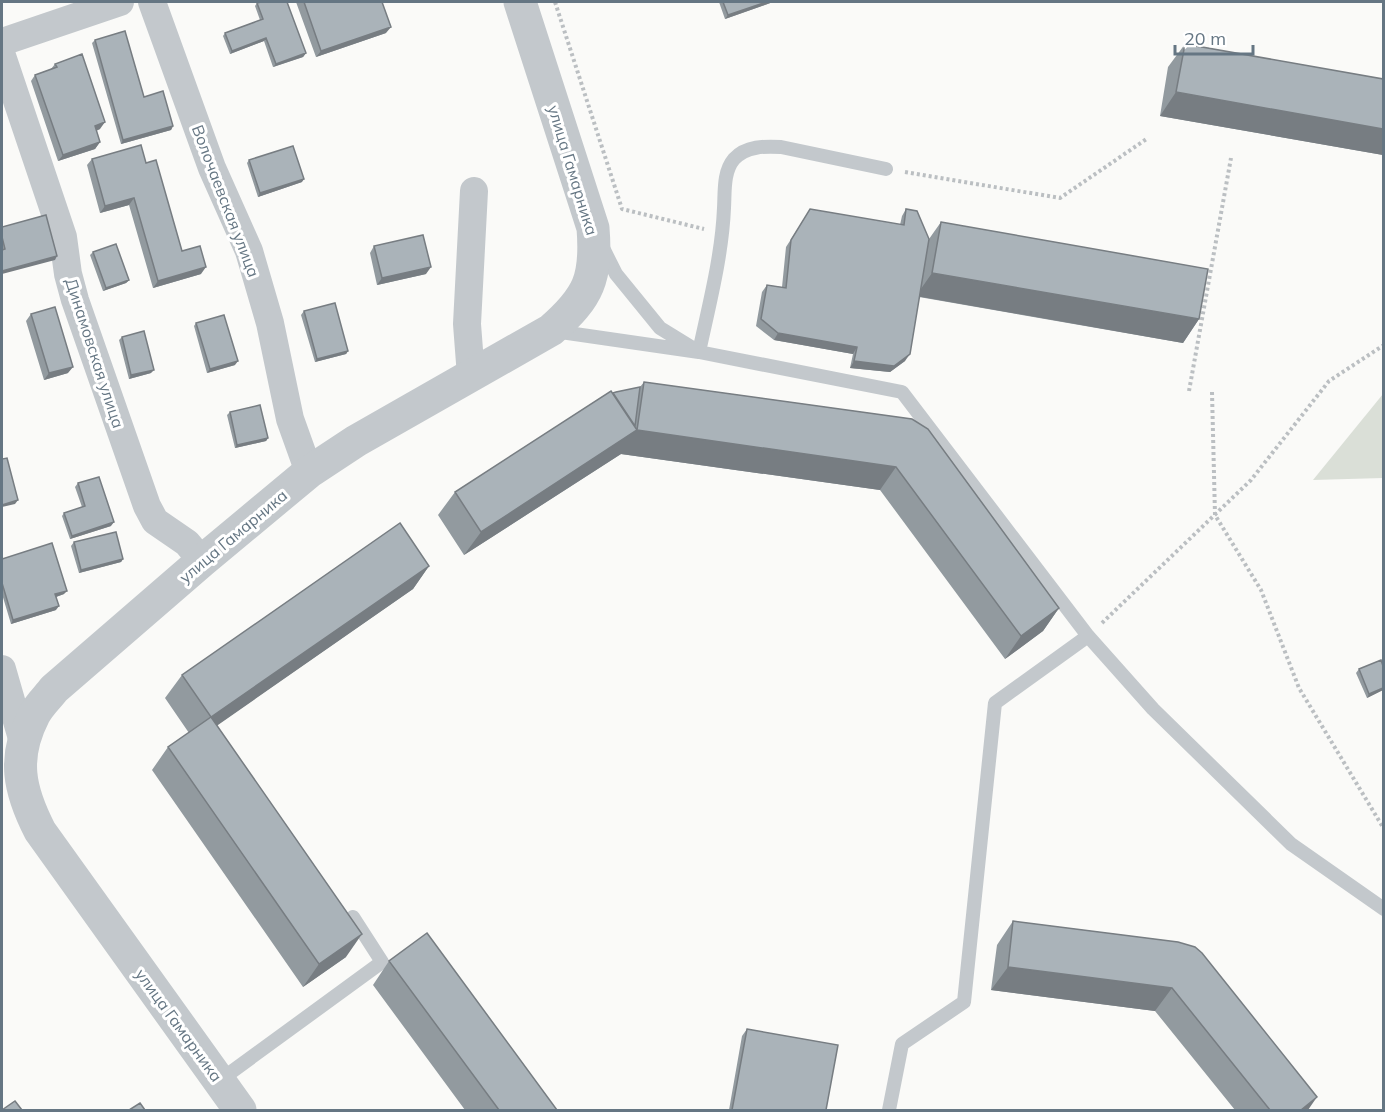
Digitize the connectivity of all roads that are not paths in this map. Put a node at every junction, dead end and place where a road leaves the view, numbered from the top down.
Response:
1 (120, 2) edge
2 (152, 2) edge
3 (520, 2) edge
4 (2, 42) edge
5 (2, 56) edge
6 (886, 169) road end
7 (474, 191) dead end
8 (593, 228) junction
9 (551, 330) junction
10 (699, 352) junction
11 (471, 376) junction
12 (309, 472) junction
13 (202, 561) junction
14 (1088, 636) junction
15 (2, 669) edge
16 (23, 742) junction
17 (1383, 909) edge
18 (353, 918) edge
19 (219, 1081) junction
20 (240, 1110) edge
21 (890, 1110) edge

1 - 4 street
2 - 12 street, Волочаевская улица
3 - 8 street, улица Гамарника
5 - 13 street, Динамовская улица
6 - 10 lane
7 - 11 street
8 - 9 street, улица Гамарника
8 - 10 lane
9 - 10 lane
9 - 11 street, улица Гамарника
10 - 14 lane
11 - 12 street, улица Гамарника
12 - 13 street, улица Гамарника
13 - 16 street, улица Гамарника
14 - 17 lane
14 - 21 lane
15 - 16 street
16 - 19 street, улица Гамарника
18 - 19 lane
19 - 20 street, улица Гамарника

